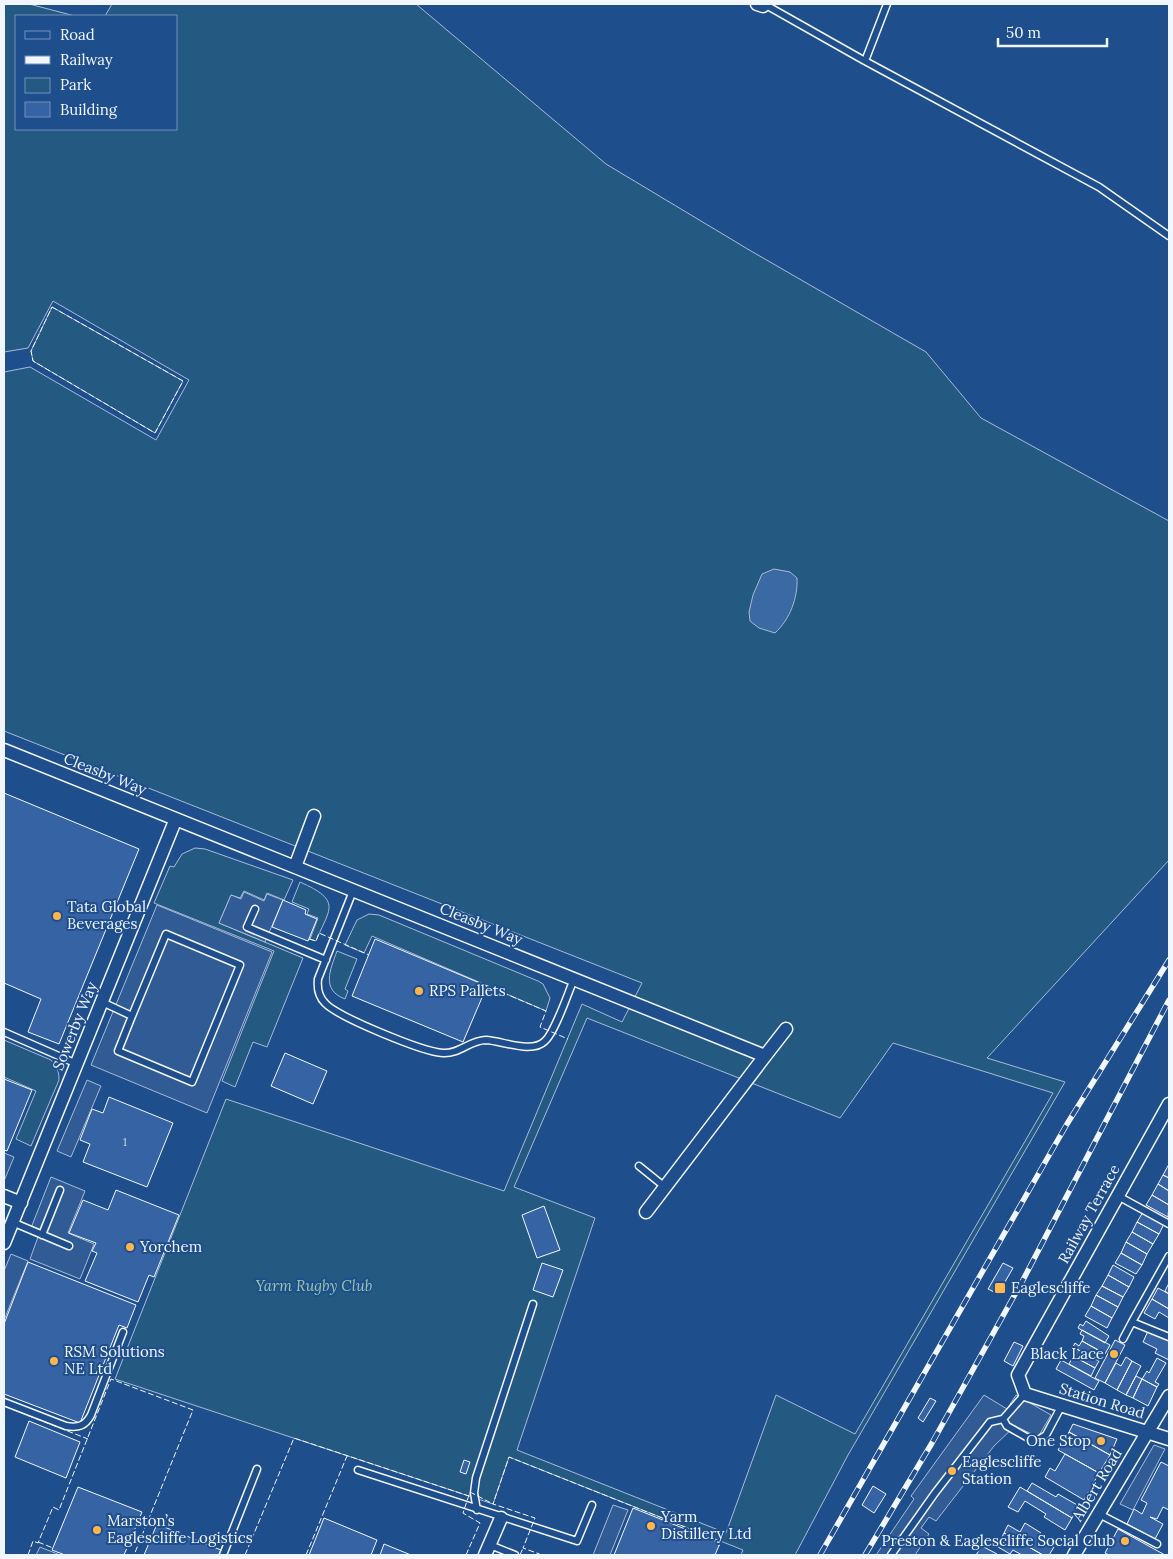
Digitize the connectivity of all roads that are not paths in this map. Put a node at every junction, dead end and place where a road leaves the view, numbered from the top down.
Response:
1 (762, 4) edge
2 (887, 4) edge
3 (865, 62) junction
4 (1169, 236) edge
5 (4, 750) edge
6 (314, 816) dead end
7 (174, 821) junction
8 (296, 867) junction
9 (353, 890) junction
10 (255, 909) dead end
11 (326, 960) junction
12 (574, 979) junction
13 (102, 1002) junction
14 (132, 1016) junction
15 (786, 1029) dead end
16 (4, 1032) edge
17 (764, 1056) junction
18 (77, 1064) junction
19 (1169, 1104) edge
20 (639, 1166) dead end
21 (665, 1187) junction
22 (60, 1190) dead end
23 (4, 1196) edge
24 (1118, 1196) junction
25 (21, 1203) junction
26 (646, 1212) dead end
27 (12, 1222) junction
28 (1169, 1224) edge
29 (42, 1235) junction
30 (4, 1243) edge
31 (69, 1246) dead end
32 (1169, 1256) edge
33 (533, 1304) dead end
34 (1132, 1322) junction
35 (123, 1332) dead end
36 (1169, 1337) edge
37 (1123, 1339) dead end
38 (1025, 1394) junction
39 (1169, 1396) edge
40 (4, 1402) edge
41 (1062, 1405) junction
42 (1003, 1419) junction
43 (1149, 1432) junction
44 (1169, 1439) edge
45 (257, 1469) dead end
46 (358, 1470) dead end
47 (592, 1505) dead end
48 (477, 1510) junction
49 (1099, 1514) junction
50 (500, 1518) junction
51 (1157, 1544) dead end
52 (488, 1550) edge
53 (223, 1555) edge
54 (515, 1555) edge
55 (892, 1555) edge
56 (1074, 1555) edge

1 - 3 lane
2 - 3 lane
3 - 4 lane
5 - 7 street, Cleasby Way
6 - 8 street
7 - 8 street, Cleasby Way
7 - 13 street, Sowerby Way
8 - 9 street, Cleasby Way
9 - 11 lane
9 - 12 street, Cleasby Way
10 - 11 lane
11 - 12 lane
12 - 17 street, Cleasby Way
13 - 14 lane
13 - 18 street, Sowerby Way
14 - 14 lane
15 - 17 street
16 - 18 lane
17 - 21 street
18 - 25 street, Sowerby Way
19 - 24 street, Railway Terrace
20 - 21 lane
21 - 26 street
22 - 29 lane
23 - 25 street
24 - 28 lane
24 - 38 street, Railway Terrace
25 - 27 street, Sowerby Way
27 - 29 lane
27 - 30 street, Sowerby Way
29 - 31 lane
32 - 34 lane
33 - 48 lane
34 - 36 lane
34 - 37 lane
35 - 40 lane
38 - 41 street, Station Road
38 - 42 lane
39 - 43 street, Albert Road
41 - 42 lane
41 - 43 street, Station Road
42 - 55 lane
43 - 44 street, Station Road
43 - 49 street, Albert Road
45 - 53 lane
46 - 48 lane
47 - 50 lane
48 - 50 lane
49 - 51 lane
49 - 56 street, Albert Road
50 - 52 street
52 - 54 lane

